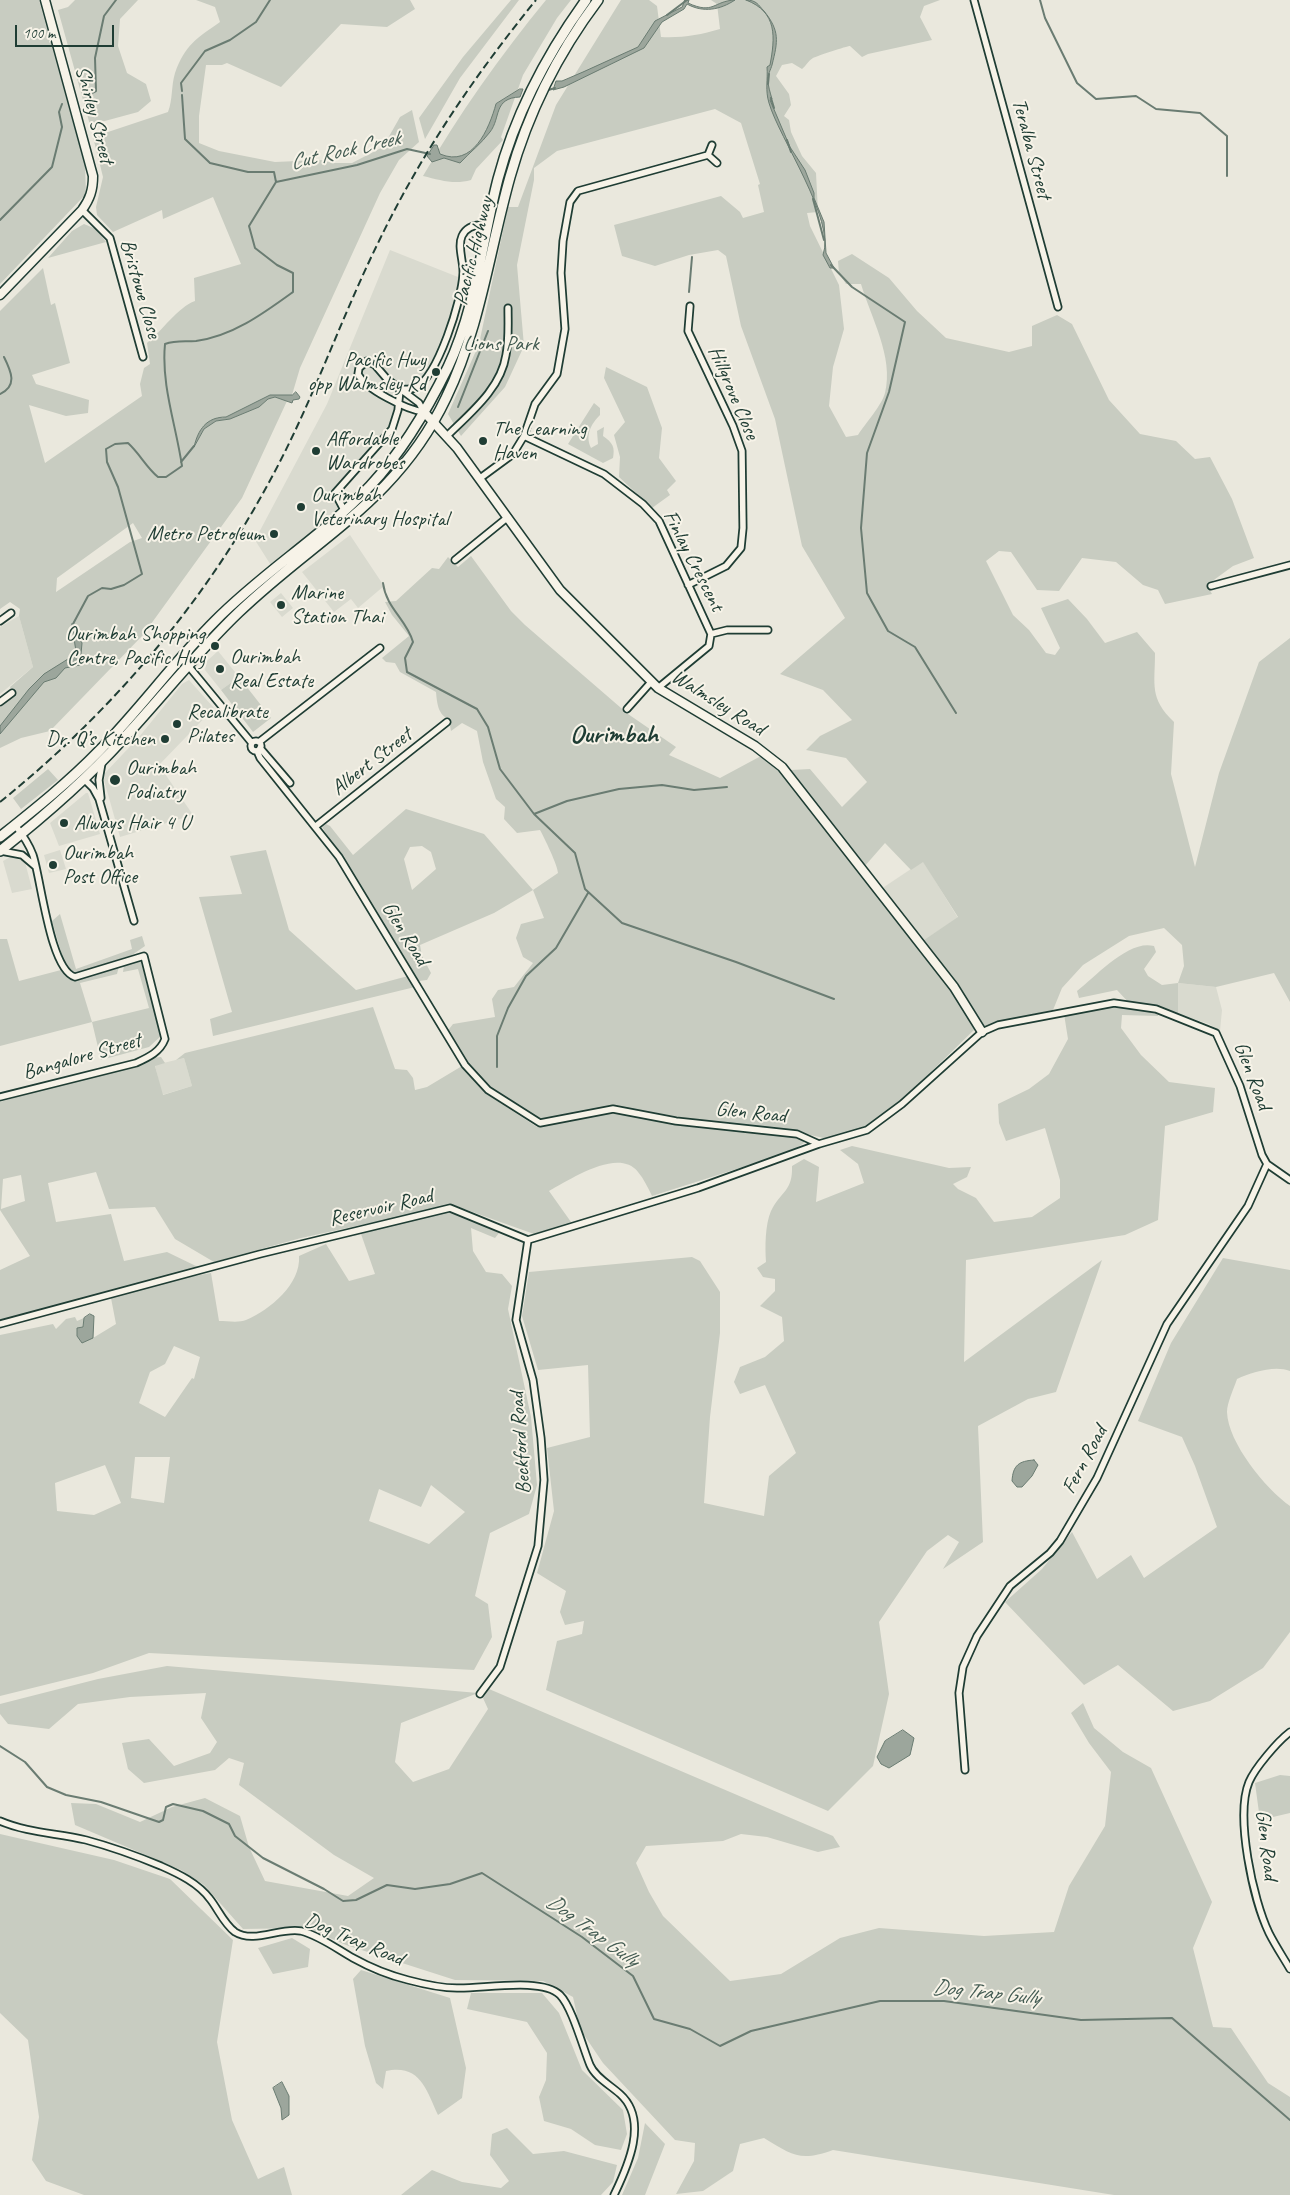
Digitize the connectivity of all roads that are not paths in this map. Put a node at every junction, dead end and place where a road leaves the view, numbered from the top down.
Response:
1 (45, 0) edge
2 (586, 0) edge
3 (598, 0) edge
4 (974, 0) edge
5 (712, 144) dead end
6 (708, 155) junction
7 (717, 163) dead end
8 (82, 210) junction
9 (488, 225) junction
10 (0, 295) edge
11 (690, 306) dead end
12 (1058, 307) dead end
13 (508, 308) dead end
14 (143, 357) dead end
15 (400, 389) junction
16 (399, 403) junction
17 (424, 412) junction
18 (434, 422) junction
19 (446, 436) junction
20 (524, 436) junction
21 (479, 478) junction
22 (344, 510) junction
23 (508, 517) junction
24 (455, 560) dead end
25 (1290, 565) edge
26 (688, 584) junction
27 (1211, 586) dead end
28 (11, 614) dead end
29 (0, 621) edge
30 (768, 630) dead end
31 (711, 634) junction
32 (380, 648) dead end
33 (181, 657) junction
34 (189, 665) junction
35 (652, 682) junction
36 (658, 688) junction
37 (12, 694) dead end
38 (0, 702) edge
39 (627, 709) dead end
40 (447, 722) dead end
41 (259, 747) junction
42 (103, 761) junction
43 (84, 780) junction
44 (290, 783) dead end
45 (104, 812) junction
46 (15, 825) junction
47 (316, 826) junction
48 (21, 834) junction
49 (0, 837) edge
50 (0, 851) edge
51 (37, 867) junction
52 (134, 921) dead end
53 (982, 1032) junction
54 (0, 1097) edge
55 (819, 1144) junction
56 (1267, 1164) junction
57 (1290, 1180) edge
58 (528, 1240) junction
59 (0, 1324) edge
60 (480, 1694) dead end
61 (1290, 1732) edge
62 (965, 1770) dead end
63 (0, 1821) edge
64 (1290, 1970) edge
65 (614, 2195) edge

1 - 8 street, Shirley Street
2 - 9 main road, Pacific Highway
3 - 18 main road, Pacific Highway
4 - 12 street, Teralba Street
5 - 6 street
6 - 7 street
6 - 20 street
8 - 10 street, Shirley Street
8 - 14 street, Bristowe Close
9 - 15 street
9 - 17 main road, Pacific Highway
11 - 26 street, Hillgrove Close
13 - 19 street
15 - 16 street
15 - 16 street
15 - 17 street
16 - 17 street
16 - 22 street
17 - 18 street, Walmsley Road
17 - 22 main road, Pacific Highway
18 - 19 street, Walmsley Road
18 - 34 main road, Pacific Highway
19 - 21 street, Walmsley Road
20 - 21 street
20 - 26 street, Finlay Crescent
21 - 23 street, Walmsley Road
22 - 33 main road, Pacific Highway
23 - 24 street
23 - 35 street, Walmsley Road
25 - 27 street
26 - 31 street, Finlay Crescent
28 - 29 street
30 - 31 street
31 - 36 street, Finlay Crescent
32 - 41 street
33 - 34 street
33 - 46 main road, Pacific Highway
34 - 41 street
34 - 42 main road, Pacific Highway
35 - 36 street, Walmsley Road
35 - 39 street
36 - 53 street, Walmsley Road
37 - 38 street
40 - 47 street, Albert Street
41 - 44 street
41 - 47 street, Glen Road
42 - 43 main road, Pacific Highway
42 - 45 street
43 - 45 street
43 - 48 main road, Pacific Highway
45 - 52 street
46 - 48 street
46 - 49 main road, Pacific Highway
47 - 55 street, Glen Road
48 - 50 main road, Pacific Highway
48 - 51 street
50 - 51 street
51 - 54 street, Bangalore Street
53 - 55 street, Glen Road
53 - 56 street, Glen Road
55 - 58 street
56 - 57 street
56 - 62 street, Fern Road
58 - 59 street, Reservoir Road
58 - 60 street, Beckford Road
61 - 64 street, Glen Road
63 - 65 street, Dog Trap Road

